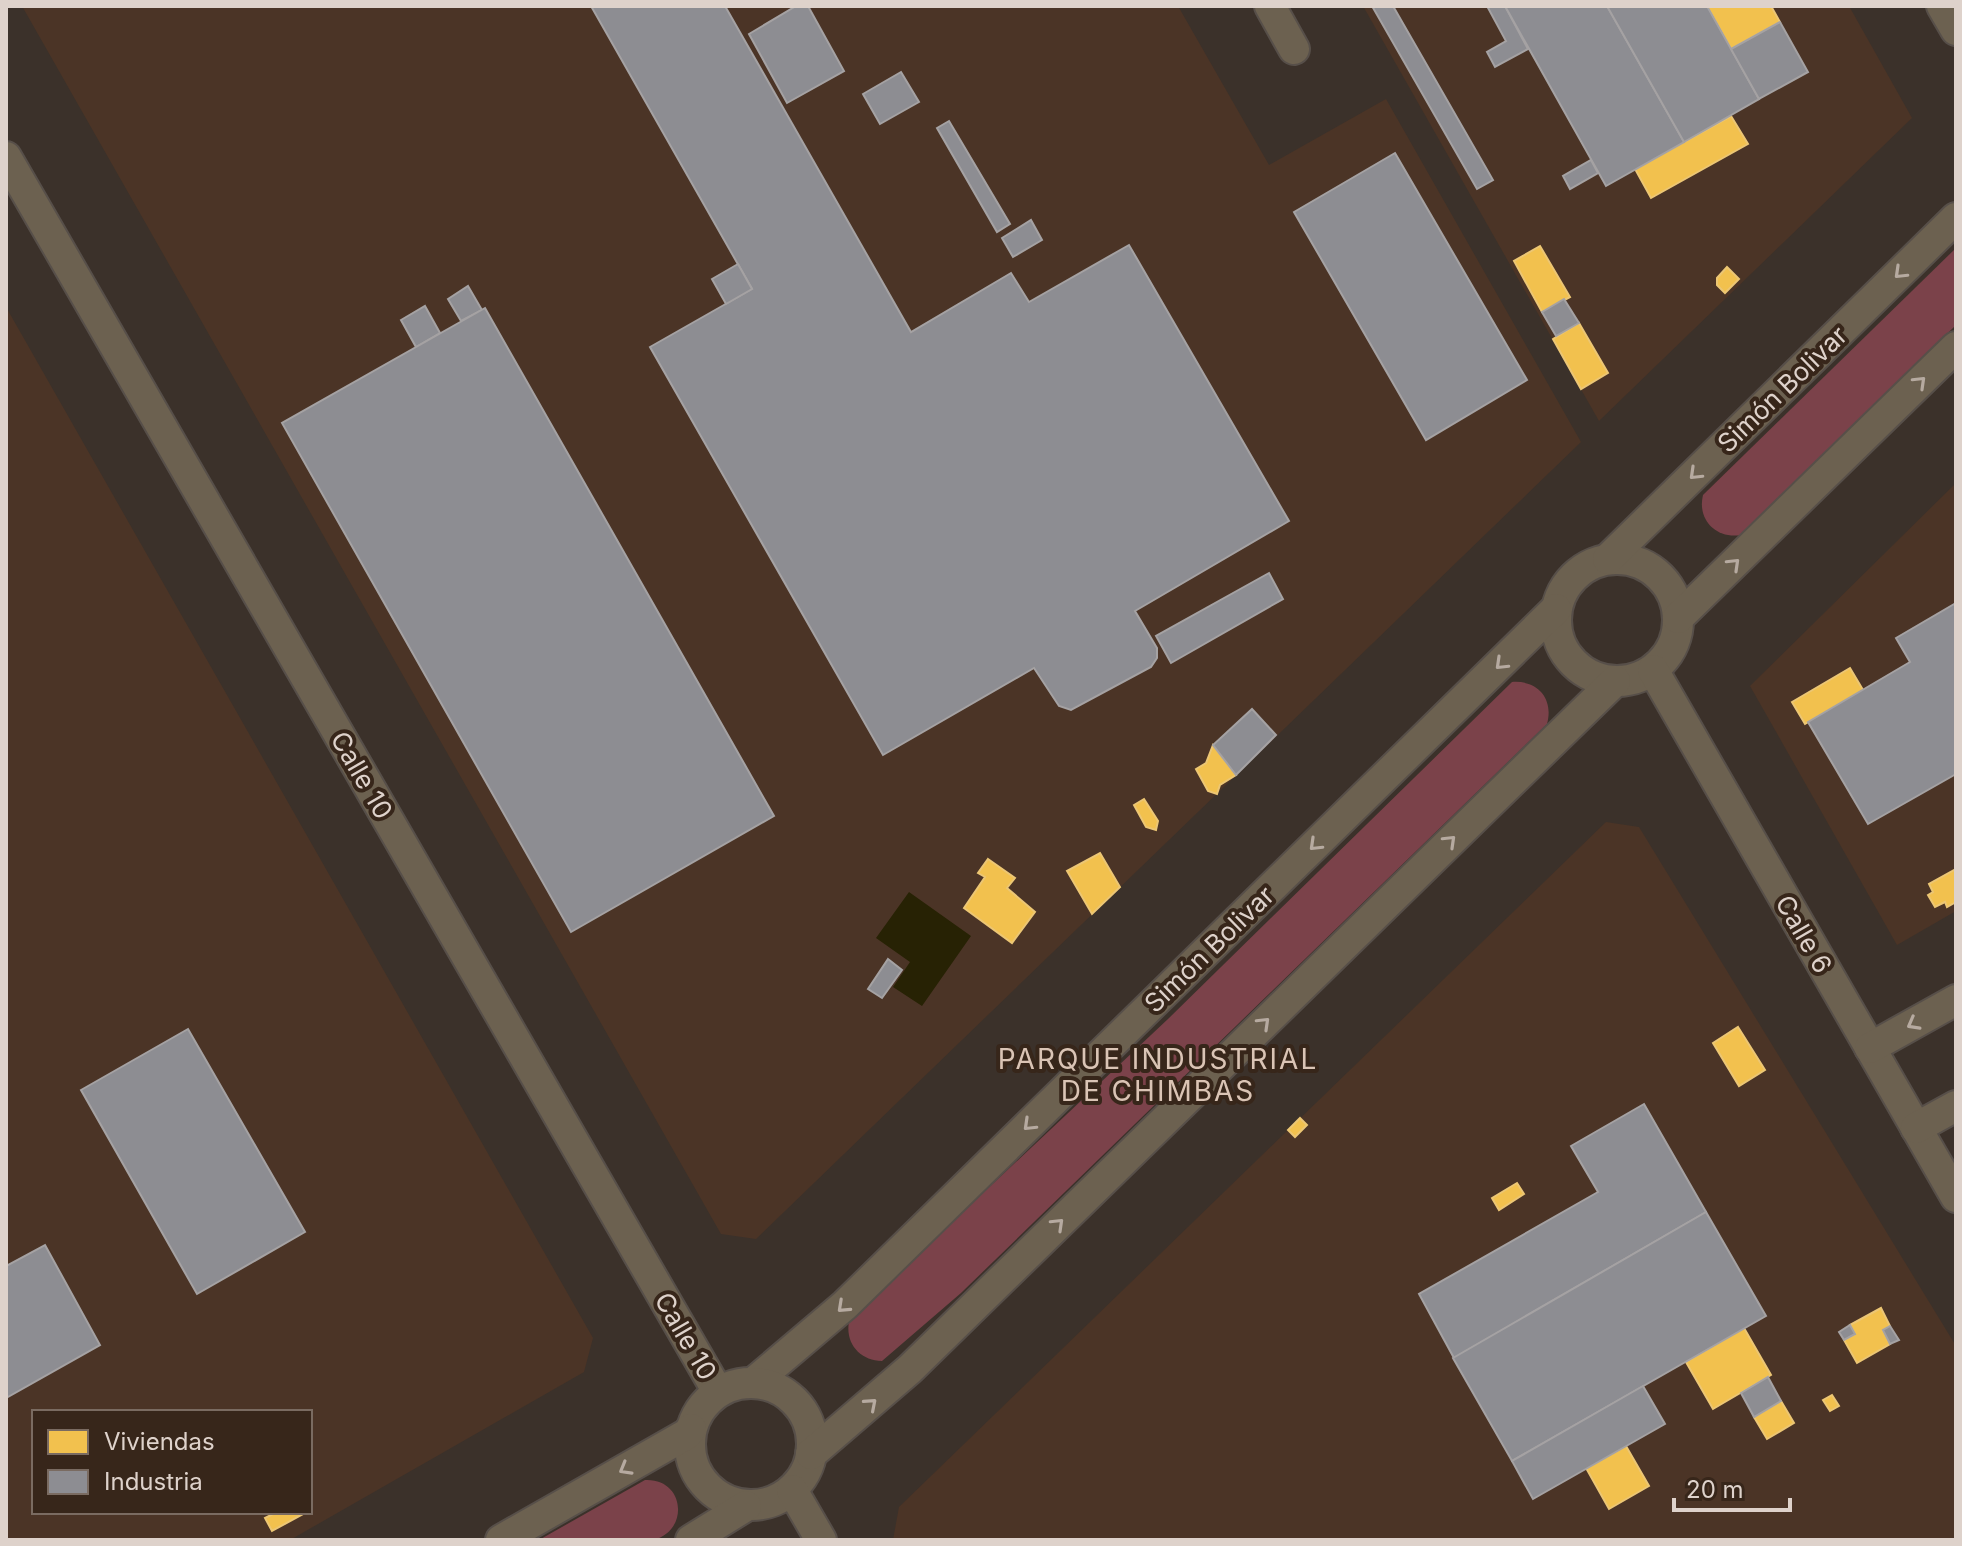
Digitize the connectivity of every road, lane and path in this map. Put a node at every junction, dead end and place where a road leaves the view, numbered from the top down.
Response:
1 (1270, 6) edge
2 (1942, 6) edge
3 (1956, 30) edge
4 (1294, 49) dead end
5 (6, 157) edge
6 (1956, 218) edge
7 (1956, 347) edge
8 (1608, 559) junction
9 (1556, 609) junction
10 (1678, 618) junction
11 (1653, 670) junction
12 (1615, 681) junction
13 (1956, 1000) edge
14 (1870, 1048) junction
15 (1956, 1106) edge
16 (1916, 1128) junction
17 (1956, 1197) edge
18 (753, 1383) junction
19 (718, 1392) junction
20 (691, 1429) junction
21 (811, 1454) junction
22 (792, 1490) junction
23 (746, 1506) junction
24 (501, 1540) edge
25 (691, 1540) edge
26 (821, 1540) edge

1 - 4 street
2 - 3 street
5 - 19 street, Calle 10
6 -> 8 street, Simón Bolivar
10 -> 7 street
8 - 9 street
8 - 10 street
9 - 12 street
9 -> 18 street, Simón Bolivar
10 - 11 street
11 - 12 street
11 - 14 street, Calle 6
21 -> 12 street
13 -> 14 street
14 - 16 street, Calle 6
15 - 16 street
16 - 17 street, Calle 6
18 - 19 street
18 - 21 street
19 - 20 street
20 - 23 street
20 -> 24 street
21 - 22 street
22 - 23 street
22 - 26 street
23 - 25 street

